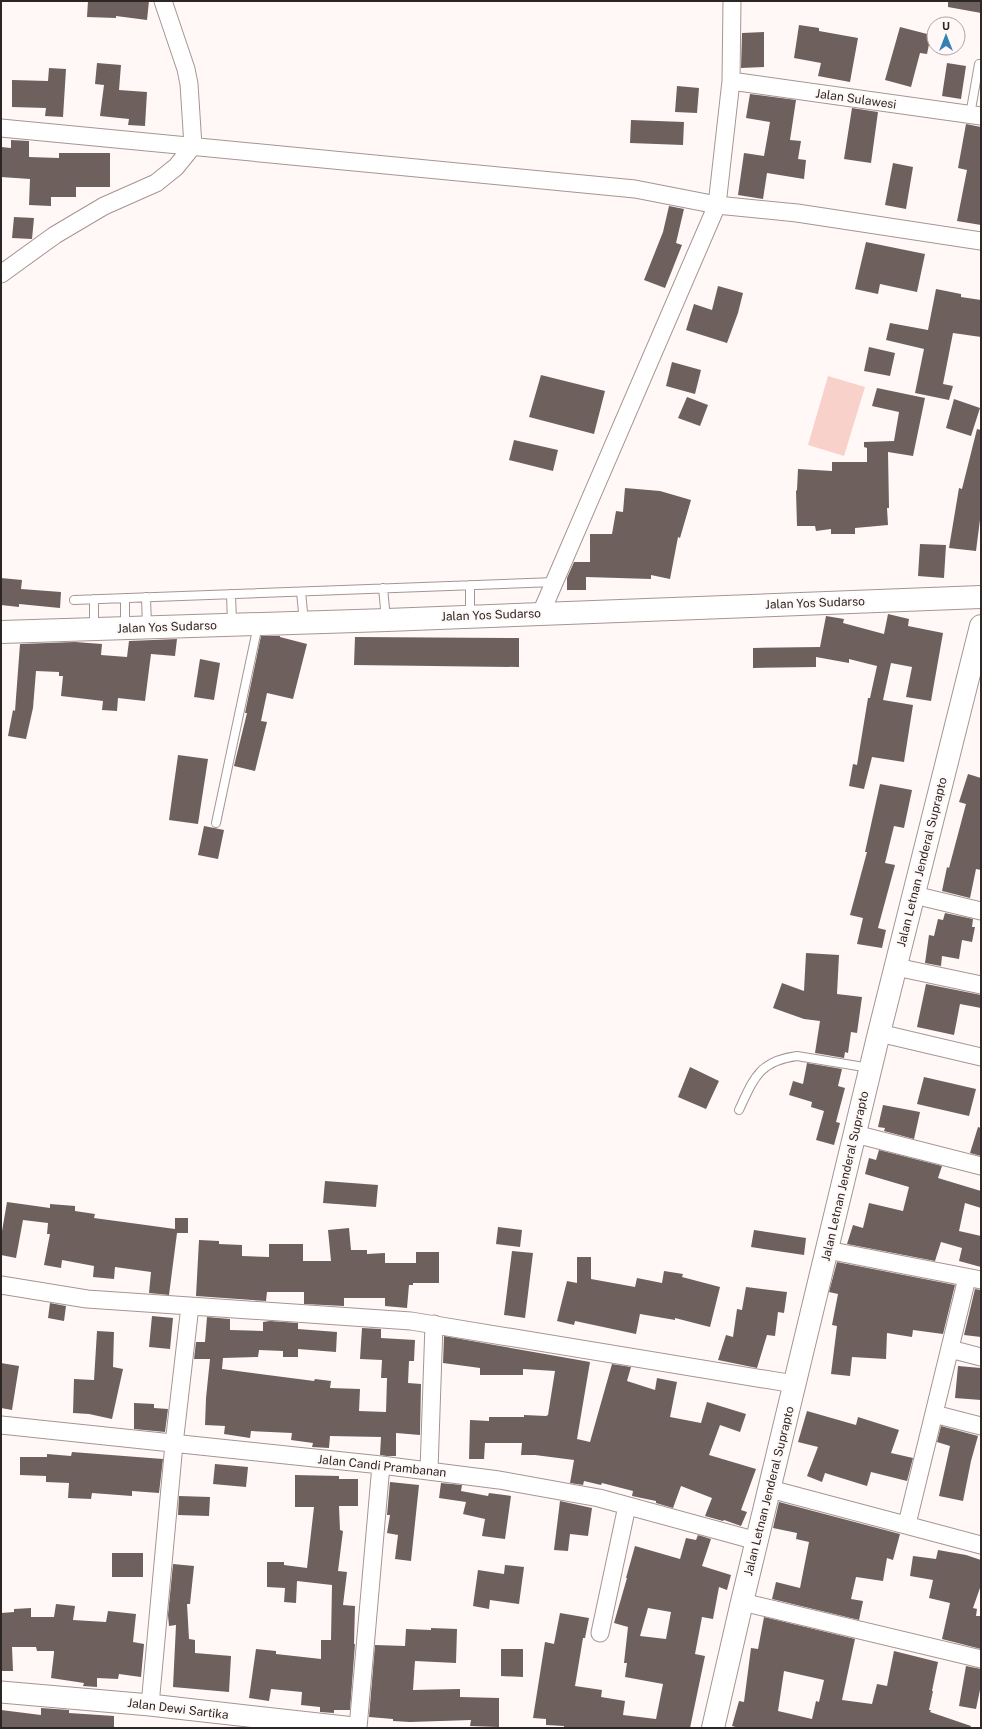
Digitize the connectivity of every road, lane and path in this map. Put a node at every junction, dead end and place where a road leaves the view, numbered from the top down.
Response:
1 (163, 1) edge
2 (732, 1) edge
3 (979, 64) dead end
4 (731, 81) junction
5 (976, 116) edge
6 (1, 128) edge
7 (193, 146) junction
8 (717, 205) junction
9 (981, 241) edge
10 (1, 274) edge
11 (556, 582) junction
12 (470, 585) junction
13 (383, 588) junction
14 (301, 592) junction
15 (231, 594) junction
16 (146, 597) junction
17 (981, 597) edge
18 (125, 598) junction
19 (94, 599) junction
20 (74, 600) dead end
21 (541, 613) junction
22 (470, 616) junction
23 (386, 620) junction
24 (304, 622) junction
25 (232, 624) junction
26 (258, 624) junction
27 (981, 626) edge
28 (147, 627) junction
29 (125, 628) junction
30 (94, 629) junction
31 (1, 632) edge
32 (216, 823) dead end
33 (928, 899) junction
34 (981, 911) edge
35 (896, 967) junction
36 (981, 985) edge
37 (879, 1033) junction
38 (981, 1057) edge
39 (870, 1068) junction
40 (739, 1110) dead end
41 (855, 1134) junction
42 (981, 1166) edge
43 (827, 1250) junction
44 (974, 1279) edge
45 (1, 1285) edge
46 (190, 1306) junction
47 (434, 1324) junction
48 (950, 1349) junction
49 (981, 1357) edge
50 (794, 1384) junction
51 (934, 1414) junction
52 (1, 1425) edge
53 (981, 1426) edge
54 (174, 1444) junction
55 (381, 1465) junction
56 (429, 1470) junction
57 (782, 1492) junction
58 (627, 1506) junction
59 (907, 1524) junction
60 (757, 1541) junction
61 (981, 1545) edge
62 (742, 1602) junction
63 (600, 1632) dead end
64 (981, 1659) edge
65 (1, 1692) edge
66 (150, 1705) junction
67 (319, 1726) edge
68 (354, 1728) edge
69 (358, 1728) edge
70 (713, 1728) edge

1 - 7 street
2 - 4 street
3 - 5 lane
4 - 5 street, Jalan Sulawesi
4 - 8 street
6 - 7 street
7 - 8 street
7 - 10 street
8 - 9 street
8 - 11 street
11 - 12 lane
11 - 21 street
12 - 13 lane
12 - 22 lane
13 - 14 lane
13 - 23 lane
14 - 15 lane
14 - 24 lane
15 - 16 lane
15 - 25 lane
16 - 18 lane
16 - 28 lane
17 - 21 main road, Jalan Yos Sudarso
18 - 19 lane
18 - 29 lane
19 - 20 lane
19 - 30 lane
21 - 22 main road, Jalan Yos Sudarso
22 - 23 main road, Jalan Yos Sudarso
23 - 24 main road, Jalan Yos Sudarso
24 - 26 main road, Jalan Yos Sudarso
25 - 26 main road, Jalan Yos Sudarso
25 - 28 main road, Jalan Yos Sudarso
26 - 32 lane
27 - 33 main road, Jalan Letnan Jenderal Suprapto
28 - 29 main road, Jalan Yos Sudarso
29 - 30 main road, Jalan Yos Sudarso
30 - 31 main road, Jalan Yos Sudarso
33 - 34 street
33 - 35 main road, Jalan Letnan Jenderal Suprapto
35 - 36 street
35 - 37 main road, Jalan Letnan Jenderal Suprapto
37 - 38 street
37 - 39 main road, Jalan Letnan Jenderal Suprapto
39 - 40 lane
39 - 41 main road, Jalan Letnan Jenderal Suprapto
41 - 42 street
41 - 43 main road, Jalan Letnan Jenderal Suprapto
43 - 44 street
43 - 50 main road, Jalan Letnan Jenderal Suprapto
44 - 48 street
45 - 46 street
46 - 47 street
46 - 54 street
47 - 50 street
47 - 56 street
48 - 49 street
48 - 51 street
50 - 57 main road, Jalan Letnan Jenderal Suprapto
51 - 53 street
51 - 59 street
52 - 54 street, Jalan Candi Prambanan
54 - 55 street, Jalan Candi Prambanan
54 - 66 street
55 - 56 street, Jalan Candi Prambanan
55 - 69 street
56 - 58 street, Jalan Candi Prambanan
57 - 59 street
57 - 60 main road, Jalan Letnan Jenderal Suprapto
58 - 60 street, Jalan Candi Prambanan
58 - 63 street
59 - 61 street
60 - 62 main road, Jalan Letnan Jenderal Suprapto
62 - 64 street
62 - 70 main road, Jalan Letnan Jenderal Suprapto
65 - 66 street, Jalan Dewi Sartika
66 - 67 street, Jalan Dewi Sartika
67 - 68 street, Jalan Dewi Sartika

